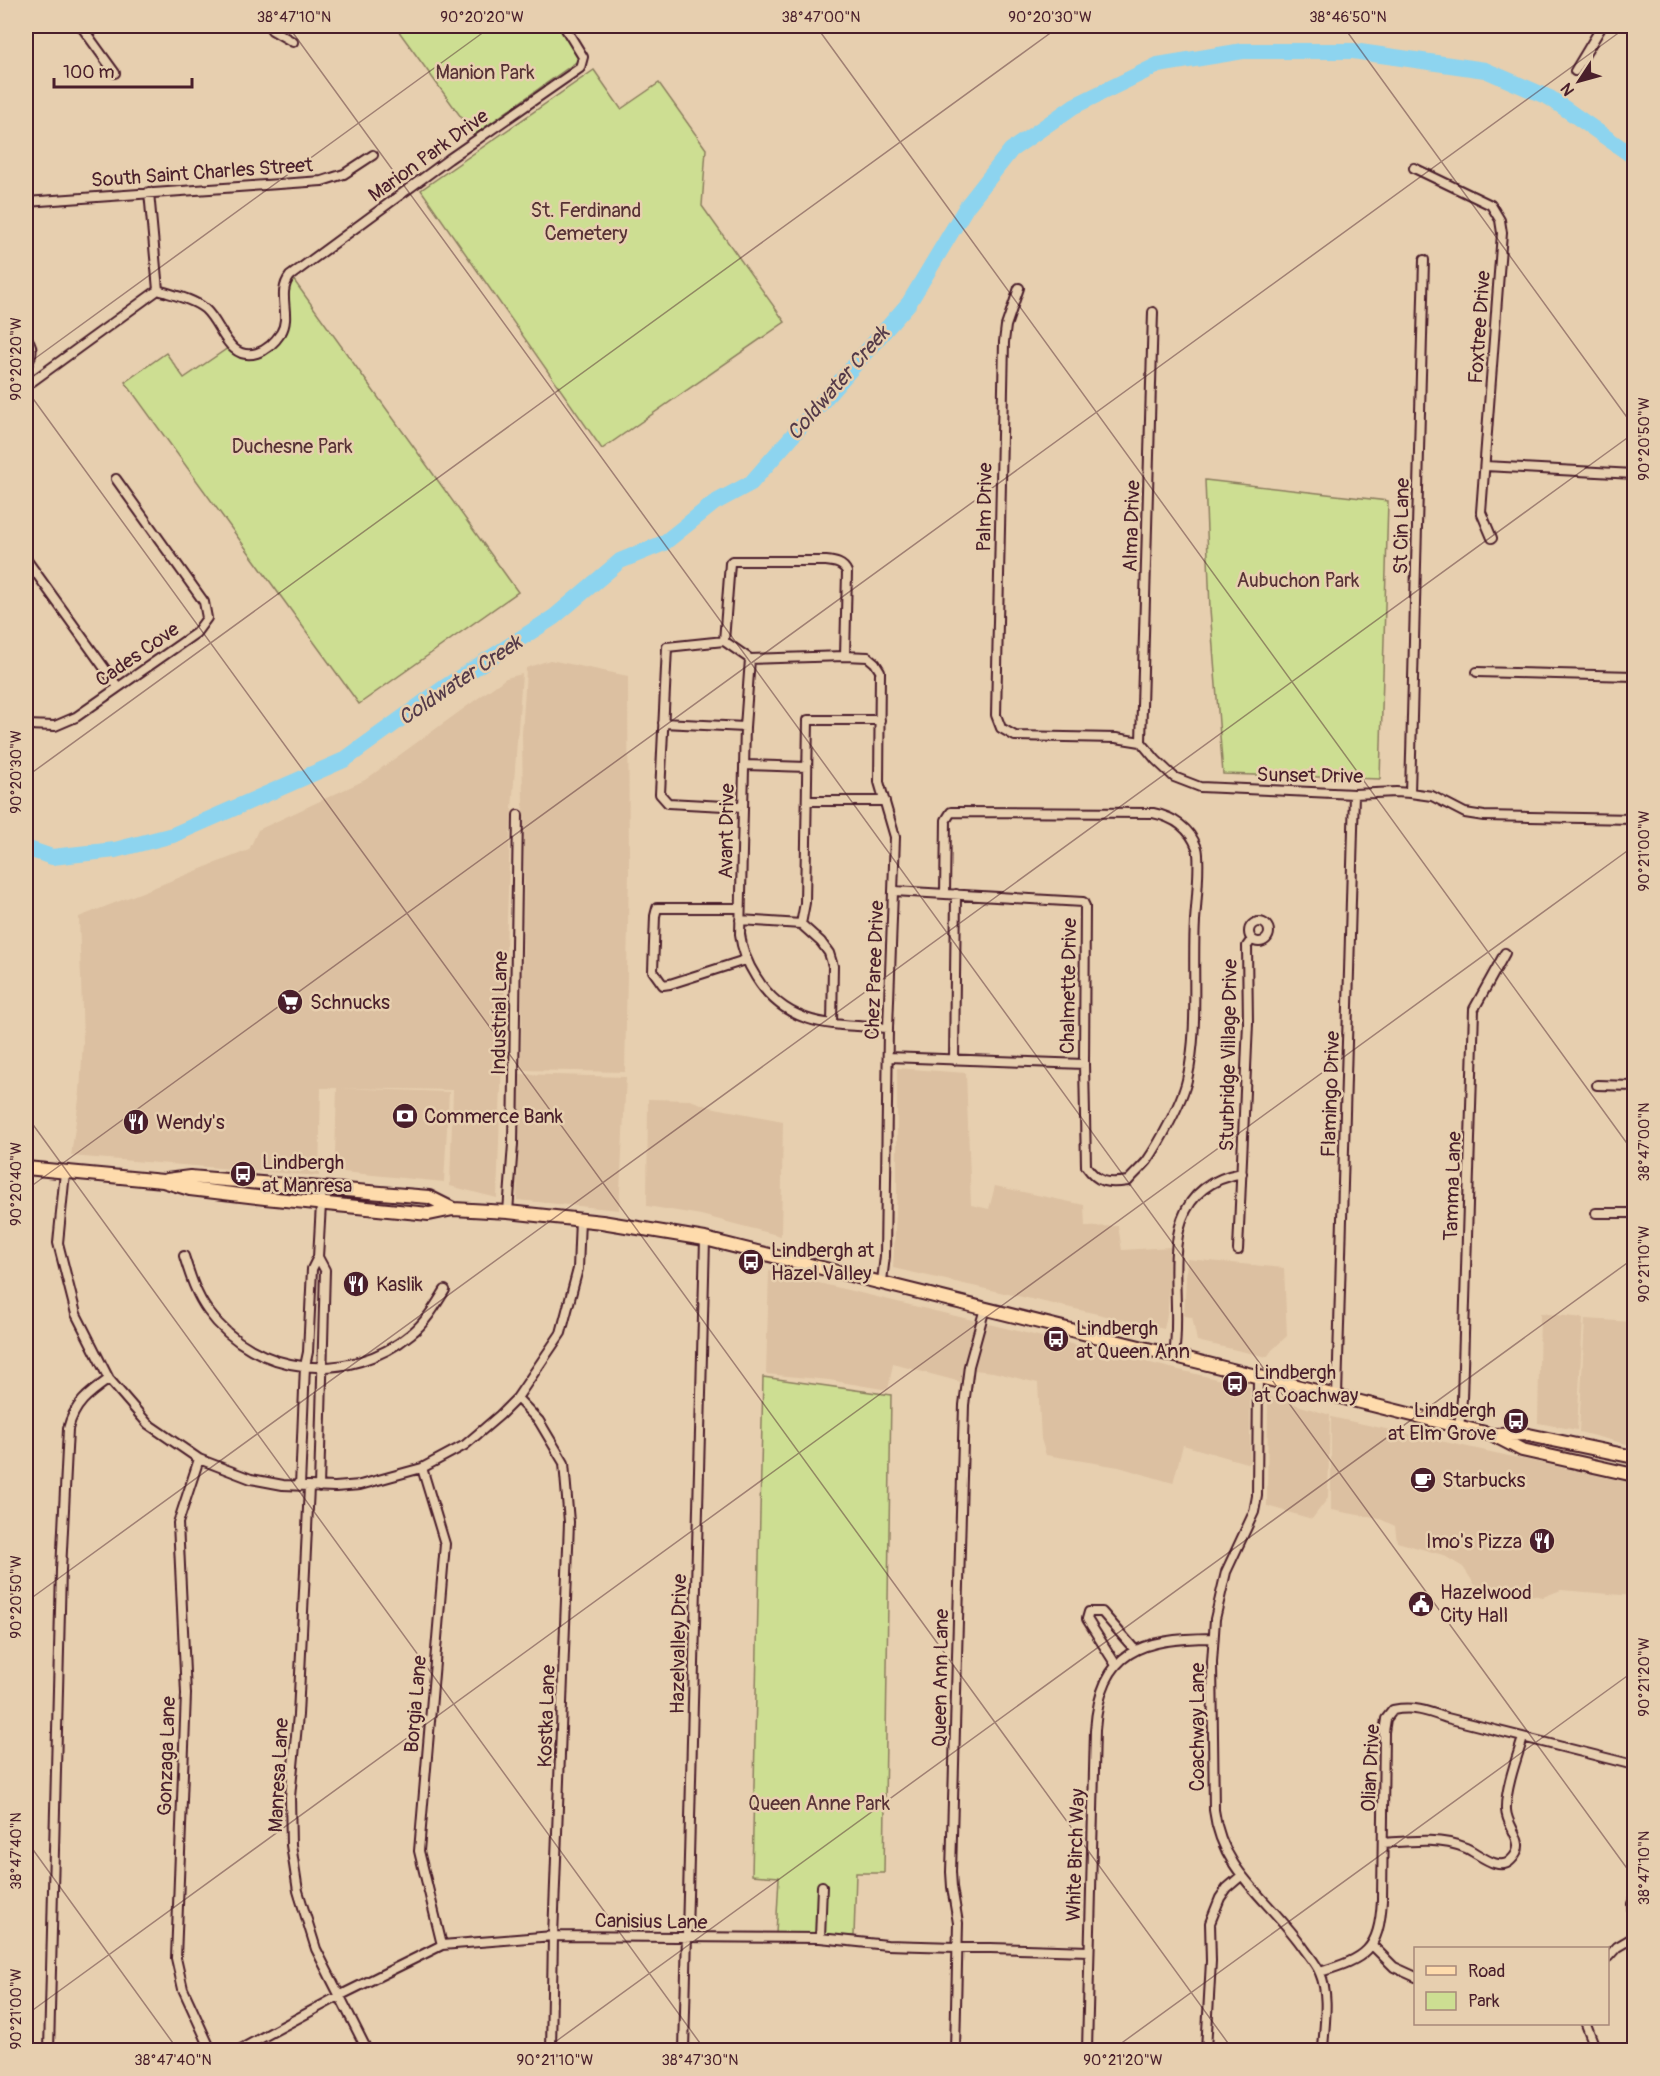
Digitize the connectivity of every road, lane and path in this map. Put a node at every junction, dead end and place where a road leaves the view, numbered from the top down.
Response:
1 (81, 26) edge
2 (269, 26) edge
3 (564, 26) edge
4 (1602, 26) edge
5 (293, 42) dead end
6 (1575, 71) dead end
7 (115, 73) dead end
8 (373, 155) dead end
9 (1414, 168) dead end
10 (149, 192) junction
11 (26, 202) edge
12 (1424, 260) dead end
13 (1019, 288) dead end
14 (158, 290) junction
15 (1153, 312) dead end
16 (26, 338) edge
17 (27, 362) edge
18 (38, 376) junction
19 (26, 386) edge
20 (1485, 466) junction
21 (1635, 474) edge
22 (116, 479) dead end
23 (1492, 538) dead end
24 (26, 559) edge
25 (724, 641) junction
26 (845, 656) junction
27 (750, 659) junction
28 (1477, 672) dead end
29 (1635, 676) edge
30 (118, 687) junction
31 (880, 720) junction
32 (663, 723) junction
33 (26, 725) edge
34 (745, 727) junction
35 (1141, 742) junction
36 (744, 765) junction
37 (807, 767) junction
38 (1410, 793) junction
39 (1354, 794) junction
40 (807, 801) junction
41 (885, 801) junction
42 (743, 807) junction
43 (518, 815) dead end
44 (1635, 819) edge
45 (894, 891) junction
46 (945, 894) junction
47 (956, 894) junction
48 (740, 908) junction
49 (740, 920) junction
50 (801, 924) junction
51 (1252, 939) dead end
52 (1505, 953) dead end
53 (745, 960) junction
54 (832, 1024) junction
55 (888, 1028) junction
56 (888, 1057) junction
57 (954, 1059) junction
58 (1084, 1064) junction
59 (1597, 1085) dead end
60 (1635, 1086) edge
61 (26, 1168) edge
62 (65, 1172) junction
63 (1242, 1173) junction
64 (163, 1181) junction
65 (322, 1187) junction
66 (321, 1203) junction
67 (453, 1209) junction
68 (508, 1212) junction
69 (1596, 1213) dead end
70 (1635, 1213) edge
71 (580, 1219) junction
72 (705, 1239) junction
73 (1238, 1250) dead end
74 (184, 1256) dead end
75 (318, 1257) junction
76 (882, 1281) junction
77 (445, 1290) dead end
78 (985, 1308) junction
79 (1174, 1355) junction
80 (305, 1366) junction
81 (324, 1367) junction
82 (1258, 1376) junction
83 (109, 1379) junction
84 (1337, 1396) junction
85 (517, 1398) junction
86 (1459, 1427) junction
87 (1493, 1435) junction
88 (1635, 1457) edge
89 (200, 1459) junction
90 (422, 1467) junction
91 (1631, 1476) edge
92 (305, 1487) junction
93 (319, 1487) junction
94 (1213, 1638) junction
95 (1135, 1650) junction
96 (1116, 1665) junction
97 (1523, 1738) junction
98 (1635, 1765) edge
99 (1383, 1843) junction
100 (1241, 1876) junction
101 (822, 1886) dead end
102 (1635, 1900) edge
103 (1635, 1926) edge
104 (553, 1936) junction
105 (1635, 1937) edge
106 (687, 1938) junction
107 (820, 1938) junction
108 (442, 1945) junction
109 (957, 1946) junction
110 (1372, 1946) junction
111 (1089, 1951) junction
112 (1609, 1956) edge
113 (1320, 1972) junction
114 (1414, 1976) edge
115 (339, 1996) junction
116 (1586, 2025) edge
117 (49, 2050) edge
118 (211, 2050) edge
119 (239, 2050) edge
120 (367, 2050) edge
121 (551, 2050) edge
122 (684, 2050) edge
123 (955, 2050) edge
124 (1087, 2050) edge
125 (1206, 2050) edge
126 (1323, 2050) edge
127 (1596, 2050) edge

1 - 7 street
2 - 5 street
3 - 14 street, Marion Park Drive
4 - 6 street
8 - 10 street, South Saint Charles Street
9 - 20 street, Foxtree Drive
10 - 11 street, South Saint Charles Street
10 - 14 street
12 - 38 street, St Cin Lane
13 - 35 street, Palm Drive
14 - 18 street
15 - 35 street, Alma Drive
16 - 17 street
17 - 18 street
18 - 19 street
20 - 21 street
20 - 23 street, Foxtree Drive
22 - 30 street, Cades Cove
24 - 30 street
25 - 26 street
25 - 27 street
25 - 32 street
26 - 27 street
26 - 31 street, Chez Paree Drive
27 - 34 street, Avant Drive
28 - 29 street
30 - 33 street, Cades Cove
31 - 37 street
31 - 41 street, Chez Paree Drive
32 - 34 street
32 - 42 street
34 - 36 street, Avant Drive
35 - 39 street, Sunset Drive
36 - 37 street
36 - 42 street, Avant Drive
37 - 40 street
38 - 39 street, Sunset Drive
38 - 44 street, Sunset Drive
39 - 84 street, Flamingo Drive
40 - 41 street
40 - 50 street
41 - 45 street, Chez Paree Drive
42 - 48 street, Avant Drive
43 - 68 street, Industrial Lane
45 - 46 street, Chalmette Drive
45 - 55 street, Chez Paree Drive
46 - 47 street, Chalmette Drive
46 - 58 street
47 - 57 street
47 - 58 street, Chalmette Drive
48 - 49 street, Avant Drive
48 - 53 street
49 - 50 street
49 - 53 street, Avant Drive
50 - 54 street
51 - 63 street, Sturbridge Village Drive
52 - 86 street, Tamma Lane
53 - 54 street, Avant Drive
54 - 55 street, Avant Drive
55 - 56 street, Chez Paree Drive
56 - 57 street, Chalmette Drive
56 - 76 street, Chez Paree Drive
57 - 58 street, Chalmette Drive
59 - 60 street
61 - 62 main road
62 - 64 main road
62 - 83 street
63 - 73 street, Sturbridge Village Drive
63 - 79 street, Sturbridge Village Drive
64 - 65 main road
64 - 66 main road
65 - 66 street, Manresa Lane
65 - 67 main road
66 - 67 main road
66 - 75 street, Manresa Lane
67 - 68 main road
68 - 71 main road
69 - 70 street
71 - 72 main road
71 - 85 street
72 - 76 main road
72 - 106 street, Hazelvalley Drive
74 - 80 street
75 - 80 street, Manresa Lane
75 - 81 street, Manresa Lane
76 - 78 main road
77 - 81 street
78 - 79 main road
78 - 109 street, Queen Ann Lane
79 - 82 main road
80 - 81 street
80 - 92 street, Manresa Lane
81 - 93 street, Manresa Lane
82 - 84 main road
82 - 94 street, Coachway Lane
83 - 89 street
83 - 117 street
84 - 86 main road
85 - 90 street
85 - 104 street, Kostka Lane
86 - 87 main road
87 - 88 main road
87 - 91 main road
89 - 92 street
89 - 118 street, Gonzaga Lane
90 - 93 street
90 - 108 street, Borgia Lane
92 - 93 street
92 - 115 street, Manresa Lane
94 - 95 street, White Birch Way
94 - 100 street, Coachway Lane
95 - 96 street, White Birch Way
95 - 96 street
96 - 111 street, White Birch Way
97 - 98 street, Olian Drive
97 - 99 street
97 - 99 street, Olian Drive
99 - 110 street, Olian Drive
100 - 113 street, Coachway Lane
100 - 125 street
101 - 107 street
102 - 103 street
104 - 106 street, Canisius Lane
104 - 108 street, Canisius Lane
104 - 121 street, Kostka Lane
105 - 112 street
106 - 107 street, Canisius Lane
106 - 122 street, Hazelvalley Drive
107 - 109 street, Canisius Lane
108 - 115 street, Canisius Lane
109 - 111 street, Canisius Lane
109 - 123 street, Queen Ann Lane
110 - 113 street
110 - 114 street
111 - 124 street, White Birch Way
113 - 126 street, Coachway Lane
115 - 119 street, Canisius Lane
115 - 120 street, Manresa Lane
116 - 127 street

